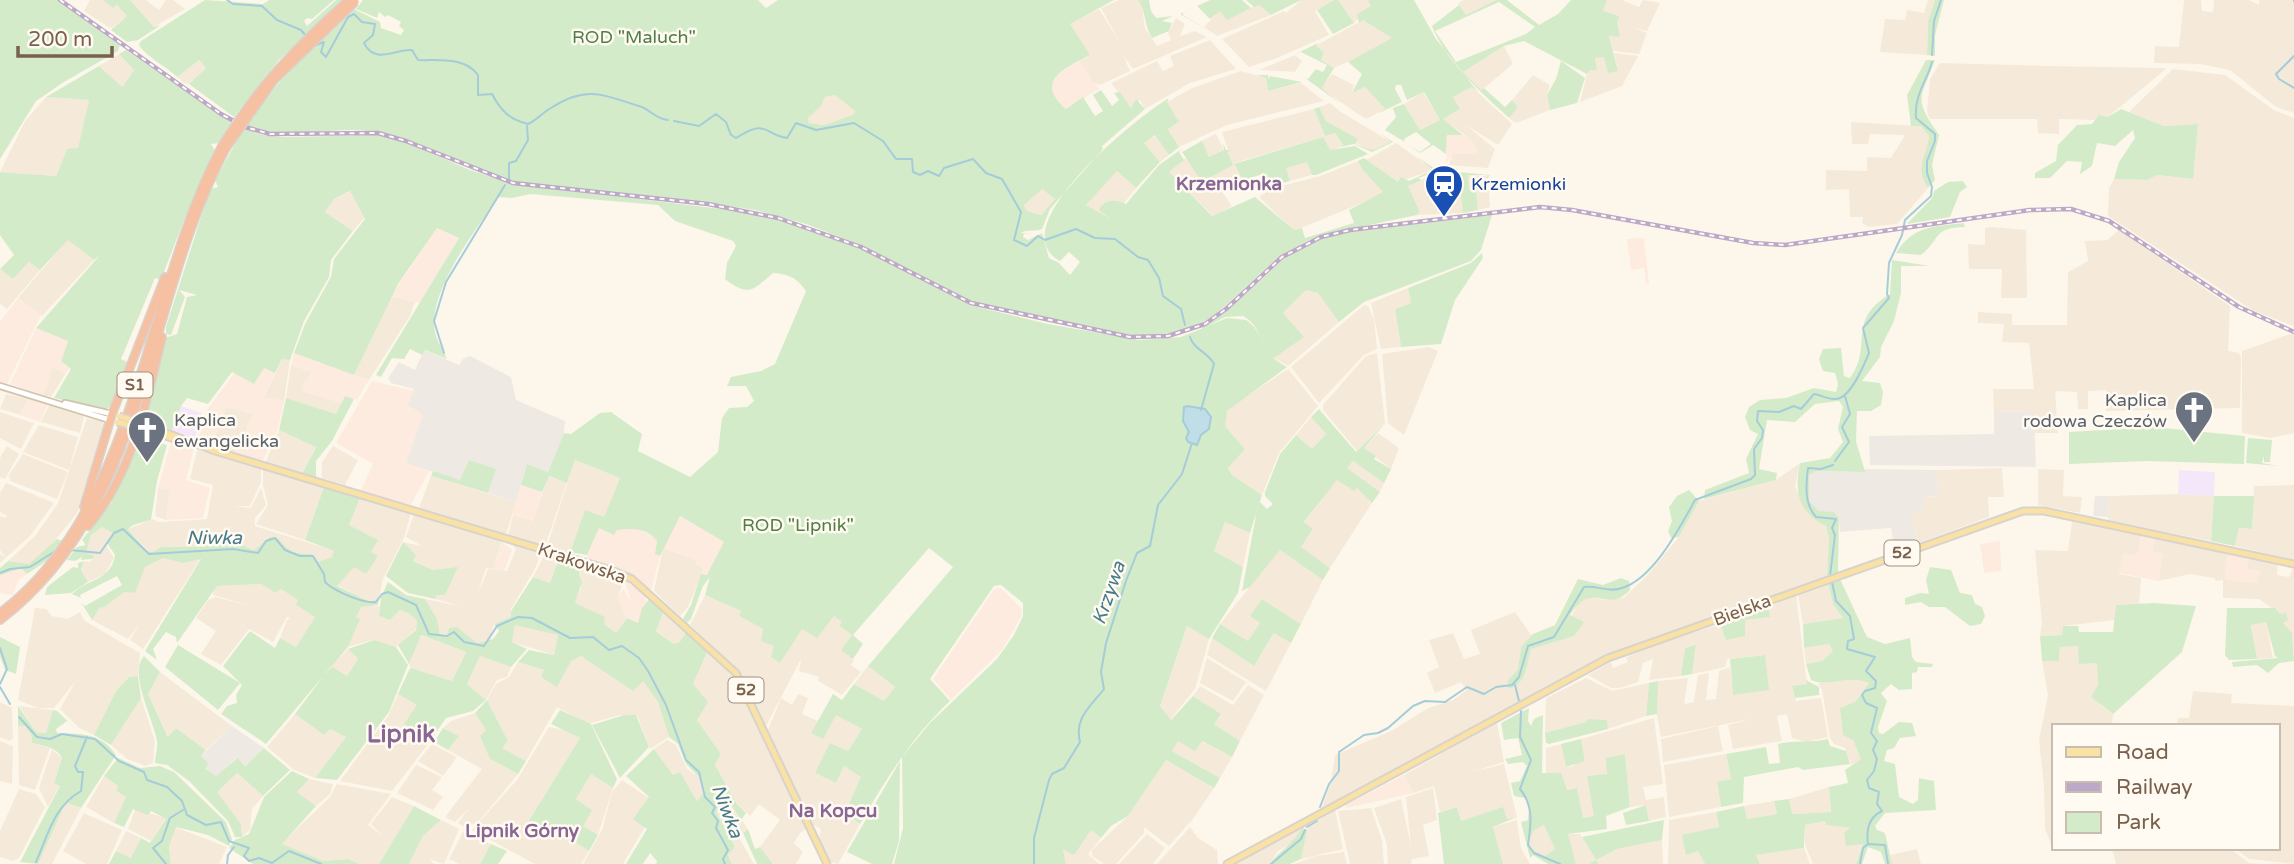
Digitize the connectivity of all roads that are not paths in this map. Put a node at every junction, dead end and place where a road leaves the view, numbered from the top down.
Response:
1 (354, 1) edge
2 (224, 147) junction
3 (184, 231) junction
4 (171, 291) junction
5 (0, 386) edge
6 (115, 418) junction
7 (136, 425) junction
8 (73, 533) junction
9 (71, 543) junction
10 (2294, 564) edge
11 (0, 613) edge
12 (0, 620) edge
13 (827, 864) edge
14 (1227, 864) edge

1 - 2 highway, S1, bridge
2 - 3 highway, S1
2 - 4 highway, S1
3 - 6 highway
3 - 8 highway, S1
4 - 7 highway
4 - 9 highway, S1
5 - 6 main road, Krakowska / 52
6 - 7 main road, Krakowska / 52, bridge
6 - 8 highway
7 - 9 highway
7 - 13 main road, Krakowska / 52
8 - 9 highway, S1
9 - 11 highway, S1
9 - 12 highway, S1
10 - 14 main road, Bielska / 52

